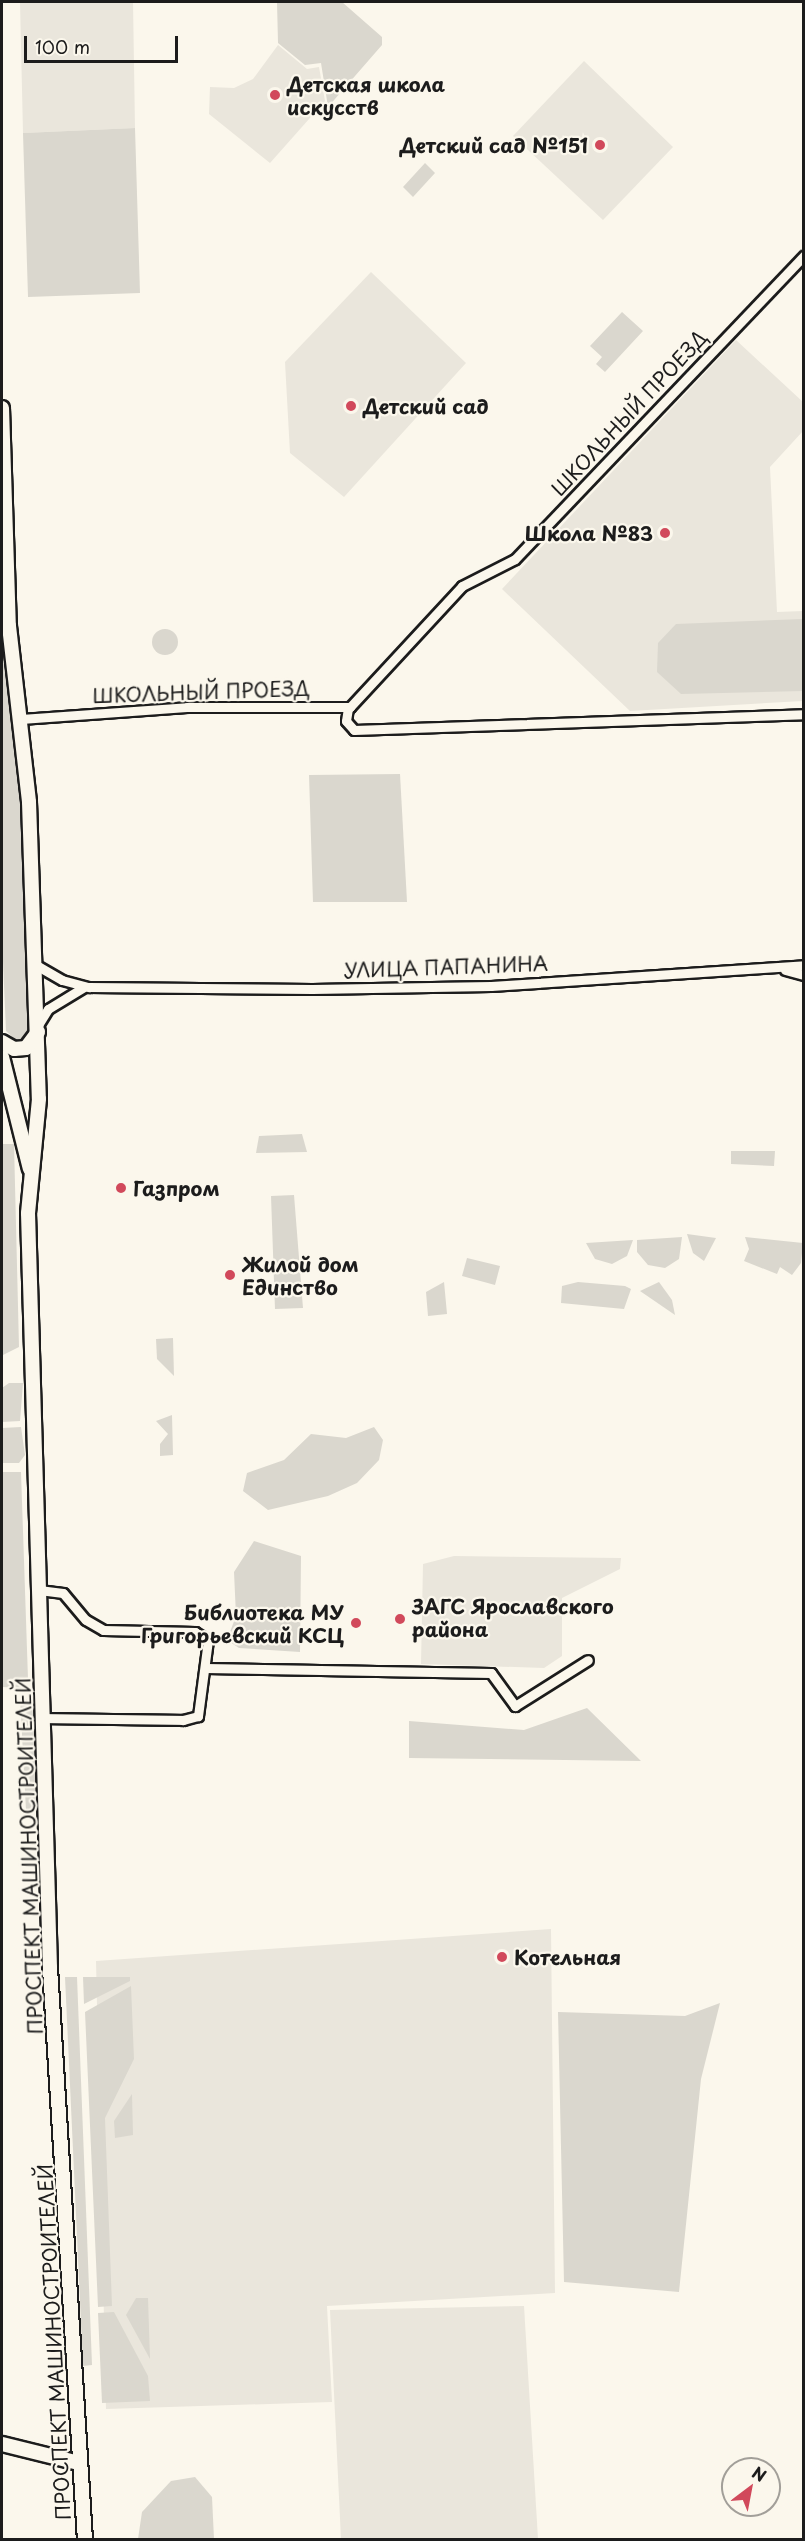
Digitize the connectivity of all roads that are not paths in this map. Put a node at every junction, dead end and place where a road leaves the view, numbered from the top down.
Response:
1 (804, 255) edge
2 (2, 408) edge
3 (4, 549) edge
4 (6, 645) edge
5 (348, 708) junction
6 (804, 714) edge
7 (21, 719) junction
8 (36, 965) junction
9 (804, 966) edge
10 (777, 967) junction
11 (804, 975) edge
12 (89, 987) junction
13 (38, 1027) junction
14 (2, 1042) edge
15 (2, 1057) edge
16 (31, 1171) junction
17 (39, 1590) junction
18 (588, 1660) dead end
19 (206, 1668) junction
20 (44, 1718) junction
21 (2, 2444) edge
22 (79, 2463) junction
23 (85, 2540) edge

1 - 5 street, ШКОЛЬНЫЙ ПРОЕЗД
2 - 3 street, ПРОСПЕКТ МАШИНОСТРОИТЕЛЕЙ
3 - 4 street, ПРОСПЕКТ МАШИНОСТРОИТЕЛЕЙ
4 - 7 street, ПРОСПЕКТ МАШИНОСТРОИТЕЛЕЙ
5 - 6 street
5 - 7 street, ШКОЛЬНЫЙ ПРОЕЗД
7 - 8 street, ПРОСПЕКТ МАШИНОСТРОИТЕЛЕЙ
8 - 12 street, УЛИЦА ПАПАНИНА
8 - 13 street, ПРОСПЕКТ МАШИНОСТРОИТЕЛЕЙ
9 - 10 street, УЛИЦА ПАПАНИНА
10 - 11 street
10 - 12 street, УЛИЦА ПАПАНИНА
12 - 13 street, УЛИЦА ПАПАНИНА
13 - 14 street
13 - 16 street, ПРОСПЕКТ МАШИНОСТРОИТЕЛЕЙ
15 - 16 street, ПРОСПЕКТ МАШИНОСТРОИТЕЛЕЙ
16 - 17 street, ПРОСПЕКТ МАШИНОСТРОИТЕЛЕЙ
17 - 19 street
17 - 20 street, ПРОСПЕКТ МАШИНОСТРОИТЕЛЕЙ
18 - 19 street
19 - 20 street
20 - 22 street, ПРОСПЕКТ МАШИНОСТРОИТЕЛЕЙ
21 - 22 street
22 - 23 street, ПРОСПЕКТ МАШИНОСТРОИТЕЛЕЙ

